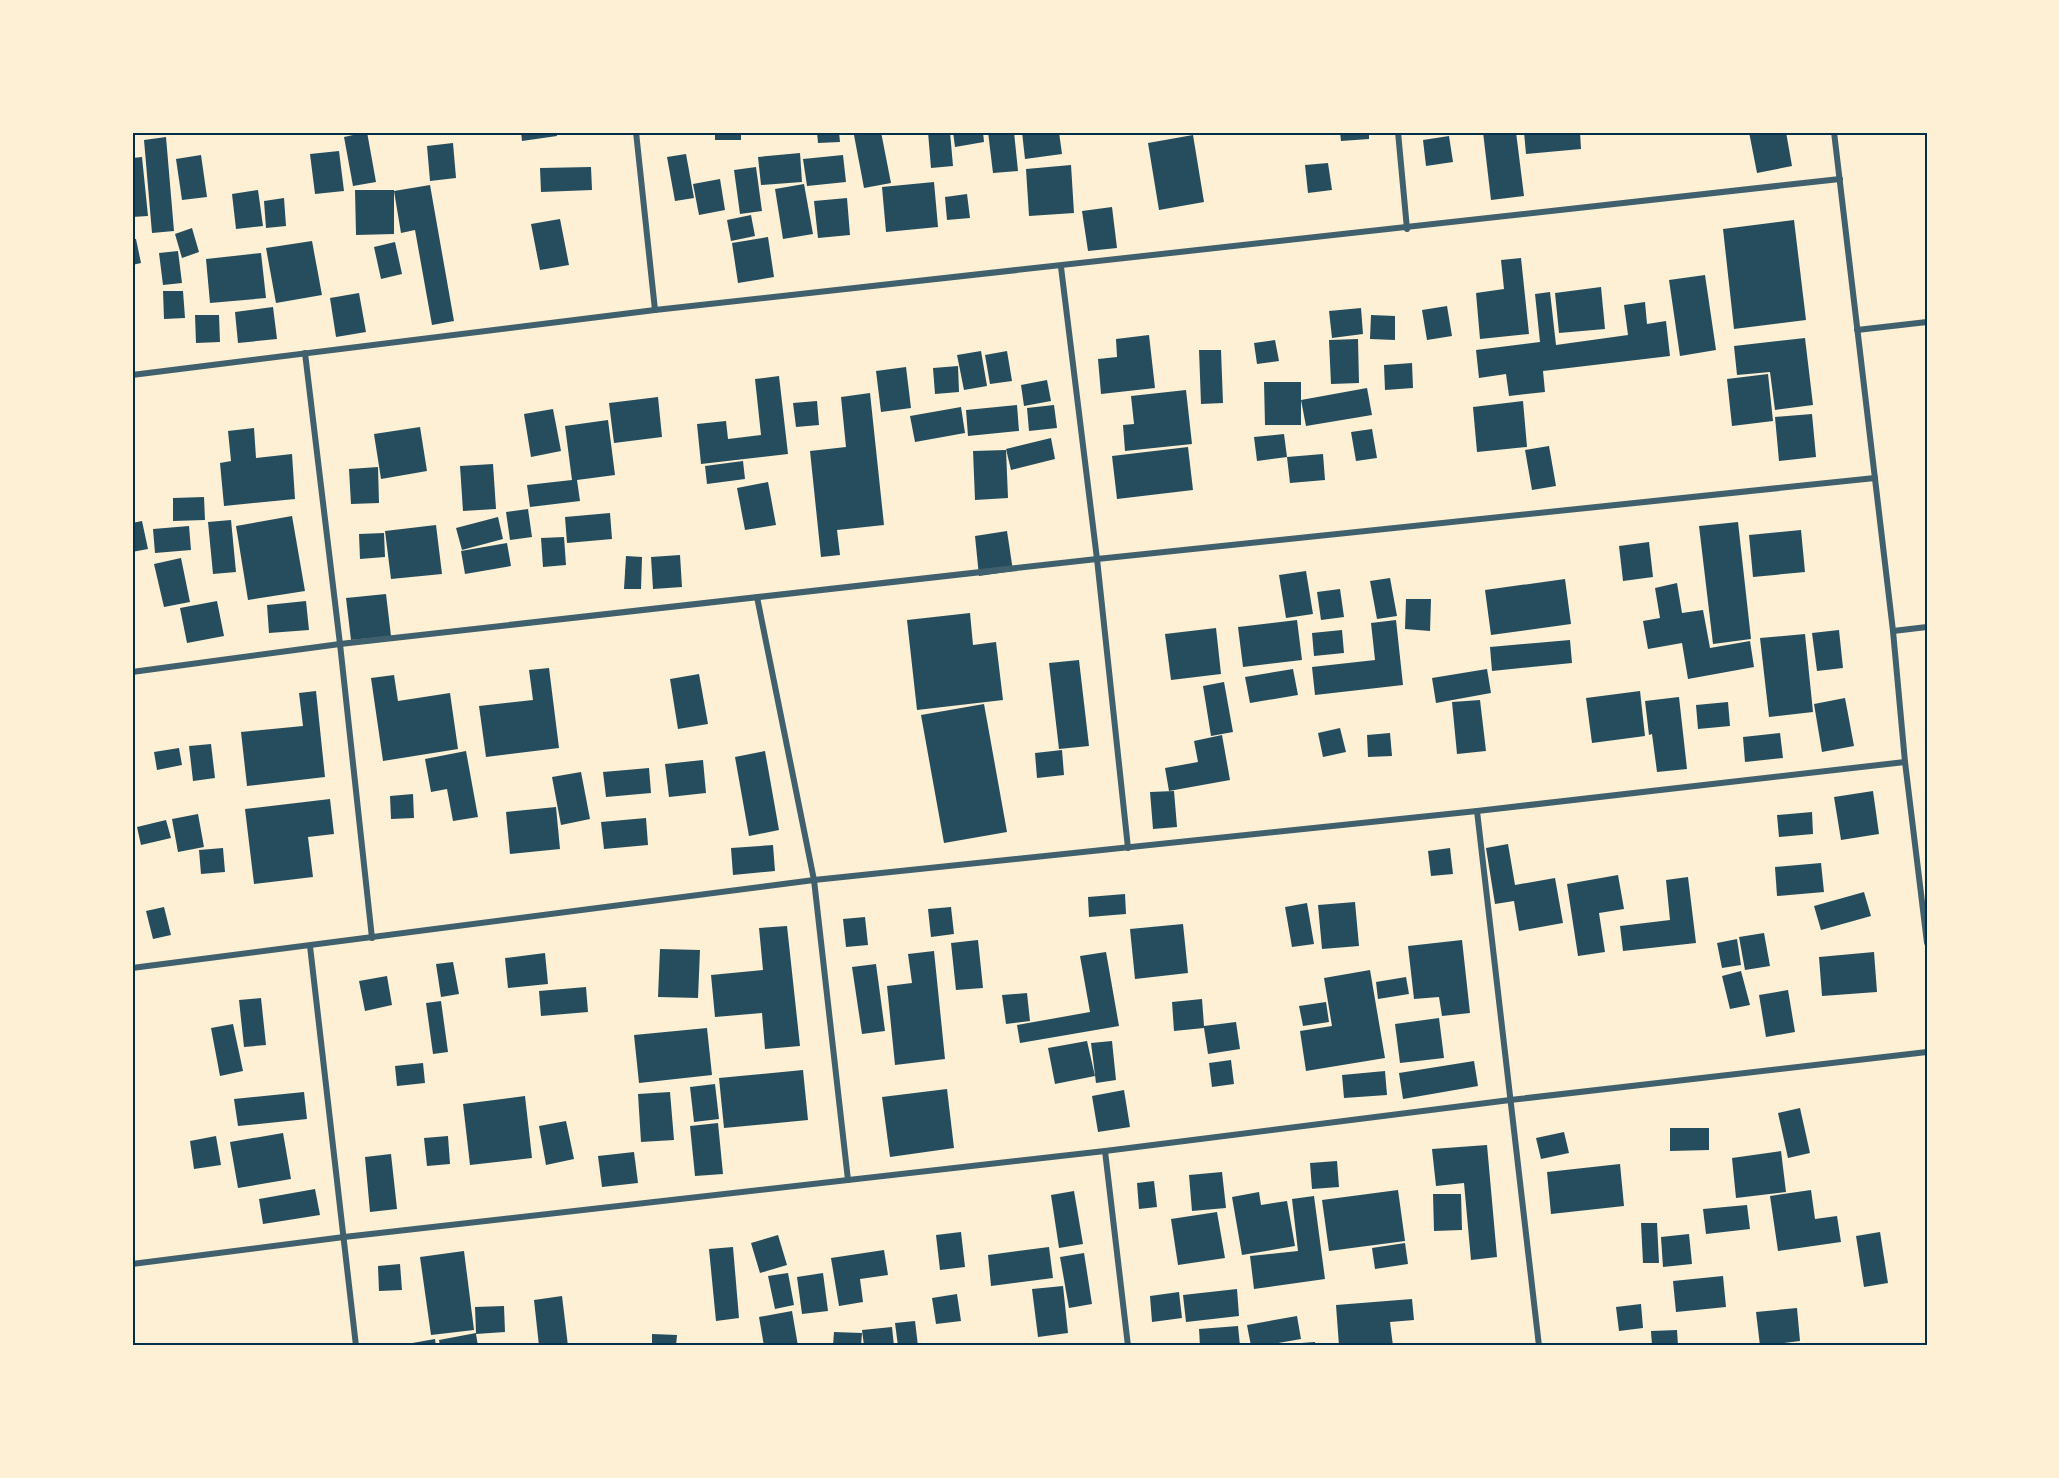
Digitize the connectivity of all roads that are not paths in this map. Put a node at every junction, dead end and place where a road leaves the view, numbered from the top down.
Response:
1 (636, 132) edge
2 (1398, 132) edge
3 (1834, 132) edge
4 (1840, 179) junction
5 (1407, 229) junction
6 (1061, 267) junction
7 (655, 310) junction
8 (1927, 322) edge
9 (1857, 330) junction
10 (305, 353) junction
11 (132, 375) edge
12 (1875, 478) junction
13 (1097, 559) junction
14 (757, 597) junction
15 (1927, 627) edge
16 (1893, 631) junction
17 (340, 644) junction
18 (132, 672) edge
19 (1905, 762) junction
20 (1477, 811) junction
21 (1128, 849) junction
22 (814, 880) junction
23 (1926, 914) edge
24 (372, 938) junction
25 (1927, 943) edge
26 (310, 946) junction
27 (132, 968) edge
28 (1927, 1052) edge
29 (1510, 1100) junction
30 (1105, 1151) junction
31 (848, 1180) junction
32 (344, 1237) junction
33 (132, 1264) edge
34 (356, 1346) edge
35 (1128, 1346) edge
36 (1539, 1346) edge

1 - 7 street
2 - 5 street
3 - 4 street
4 - 5 street
4 - 9 street
5 - 6 street
6 - 7 street
6 - 13 street
7 - 10 street
8 - 9 street
9 - 12 street
10 - 11 street
10 - 17 street
12 - 13 street
12 - 16 street
13 - 14 street
13 - 21 street
14 - 17 street
14 - 22 street
15 - 16 street
16 - 19 street
17 - 18 street
17 - 24 street
19 - 20 street
19 - 23 street
20 - 21 street
20 - 29 street
21 - 22 street
22 - 24 street
22 - 31 street
23 - 25 street
24 - 26 street
26 - 27 street
26 - 32 street
28 - 29 street
29 - 30 street
29 - 36 street
30 - 31 street
30 - 35 street
31 - 32 street
32 - 33 street
32 - 34 street

